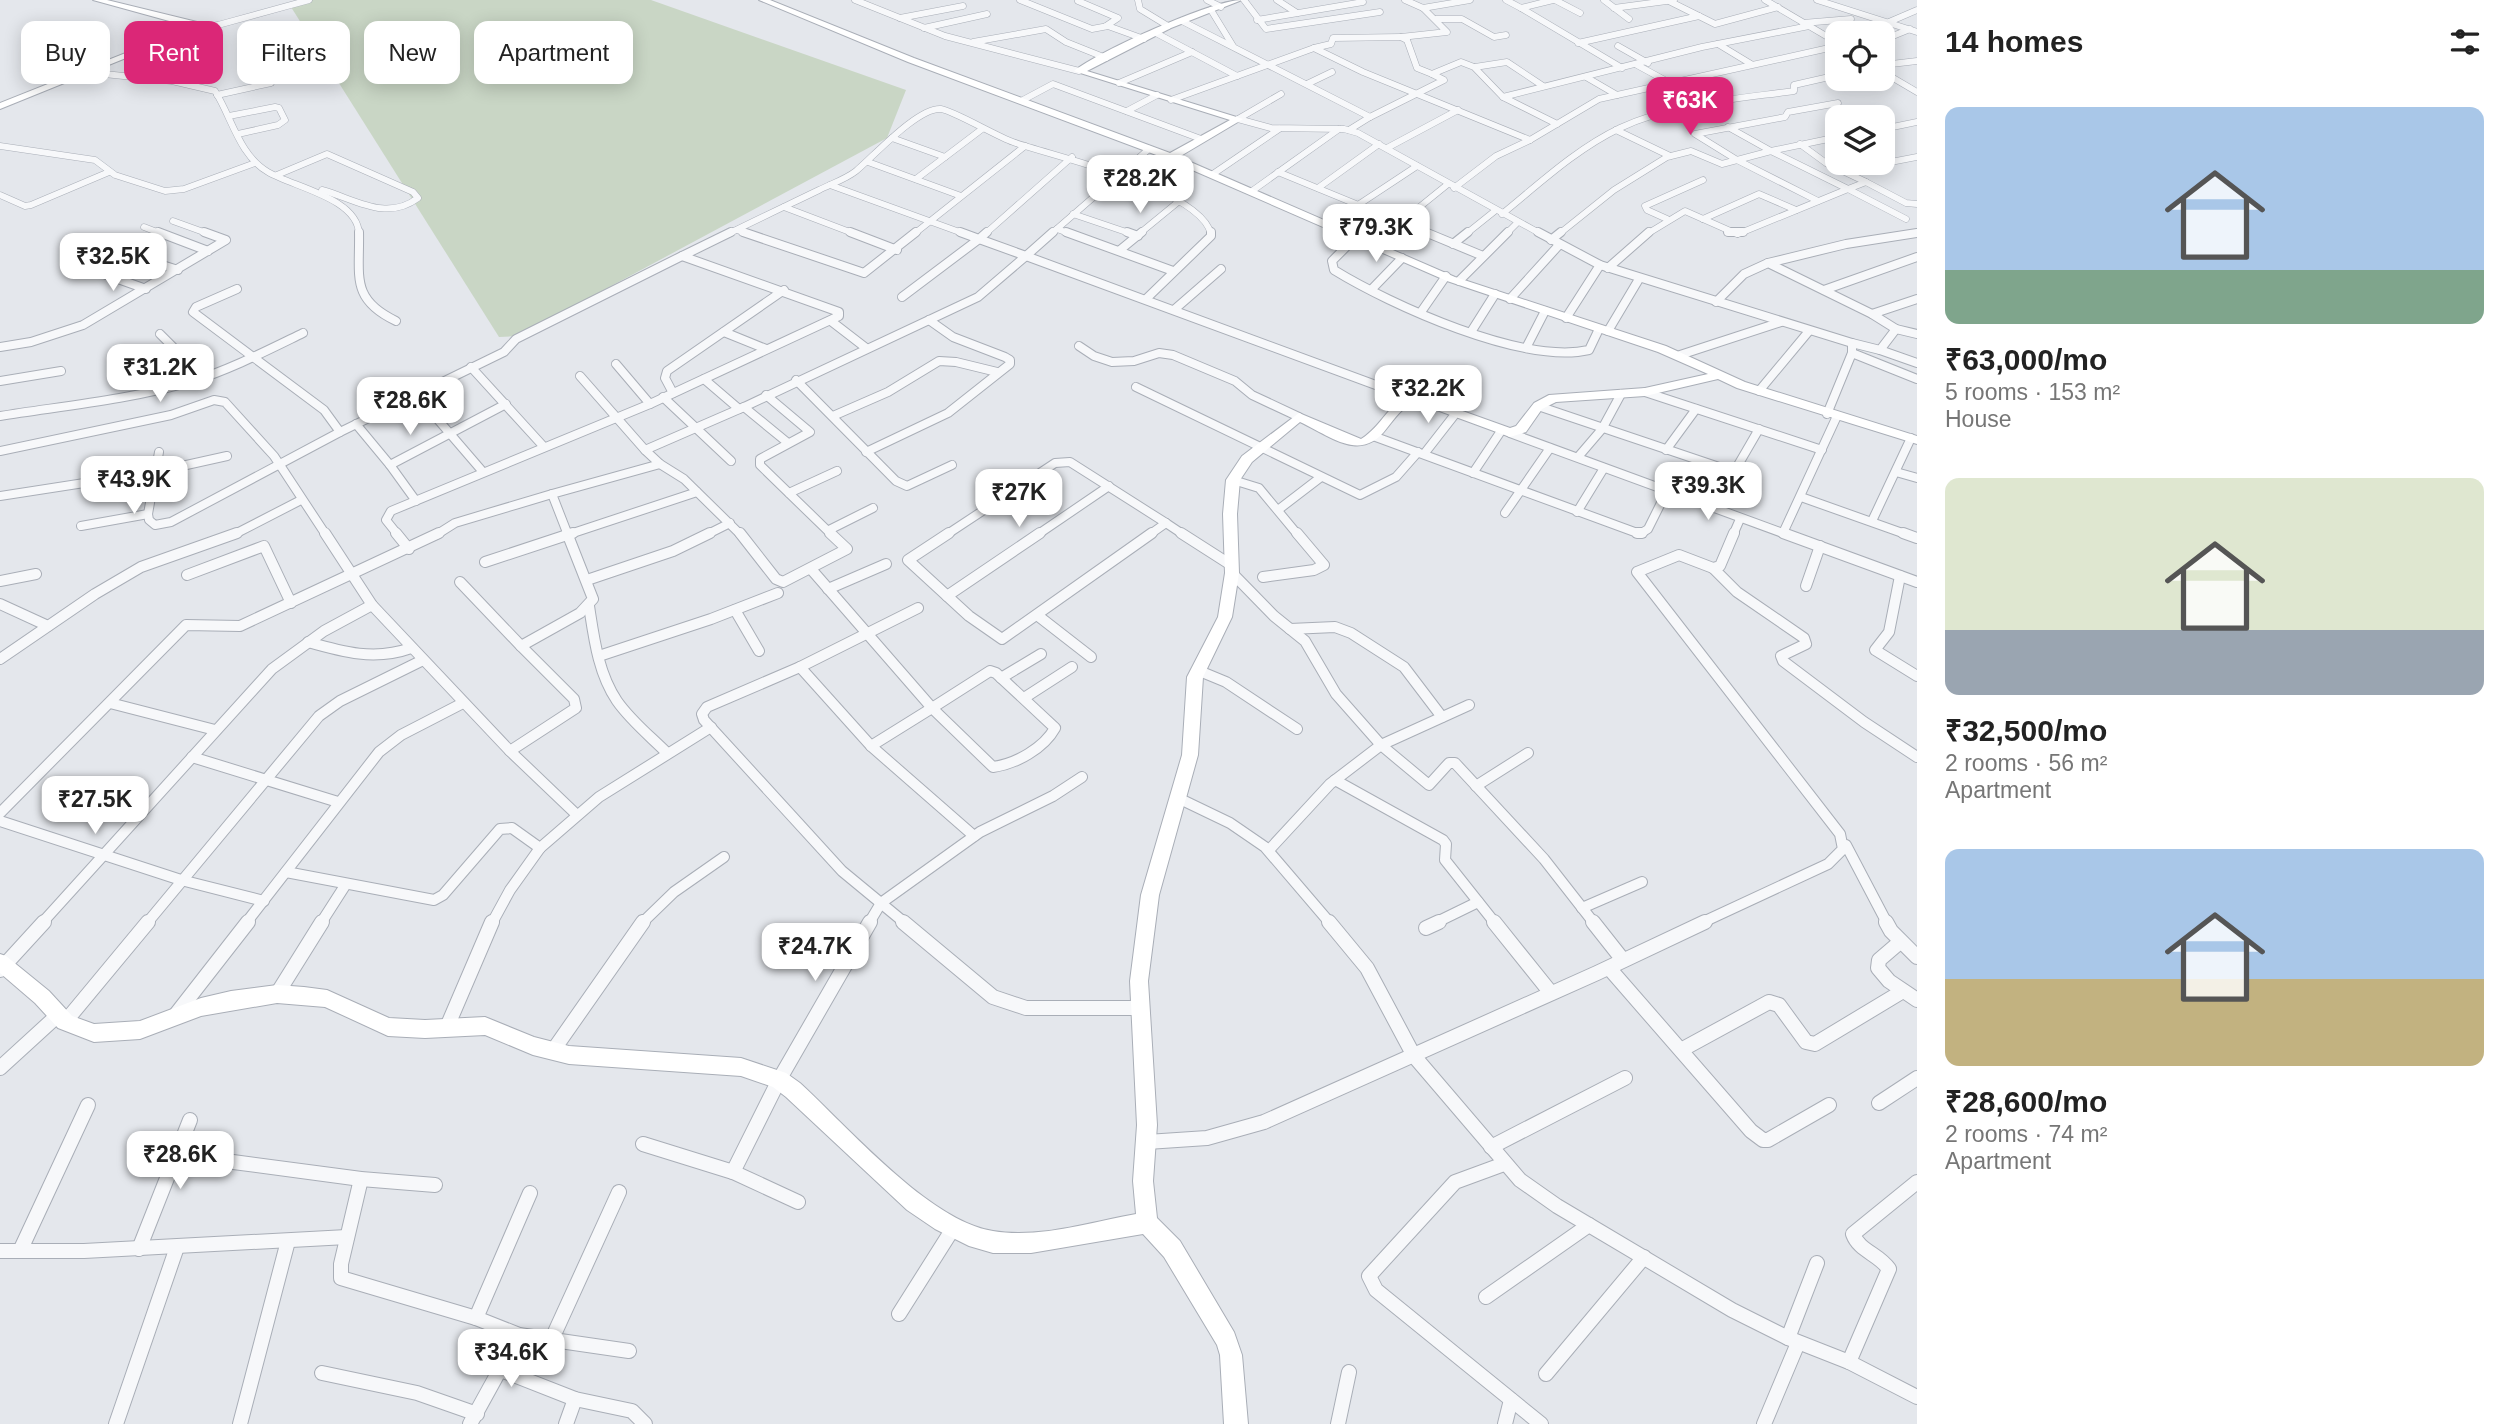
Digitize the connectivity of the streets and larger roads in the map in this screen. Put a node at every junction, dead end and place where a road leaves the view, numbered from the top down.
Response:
1 (97, 0) edge
2 (309, 0) edge
3 (763, 0) edge
4 (855, 0) edge
5 (1020, 0) edge
6 (1138, 0) edge
7 (1207, 0) edge
8 (1238, 0) edge
9 (1244, 0) edge
10 (1278, 0) edge
11 (1405, 0) edge
12 (1470, 0) edge
13 (1506, 0) edge
14 (1554, 0) edge
15 (1604, 0) edge
16 (1675, 0) edge
17 (1765, 0) edge
18 (1817, 0) edge
19 (1080, 1) edge
20 (1669, 1) edge
21 (118, 2) edge
22 (1363, 2) dead end
23 (1850, 2) dead end
24 (963, 6) dead end
25 (1778, 7) junction
26 (1840, 7) junction
27 (1216, 8) junction
28 (1423, 8) junction
29 (1521, 8) junction
30 (1614, 8) junction
31 (1917, 10) edge
32 (1053, 12) junction
33 (1380, 12) dead end
34 (1297, 13) junction
35 (1580, 13) dead end
36 (987, 14) dead end
37 (1699, 16) junction
38 (899, 19) junction
39 (1436, 19) junction
40 (1629, 19) dead end
41 (1851, 19) dead end
42 (1257, 20) junction
43 (184, 21) edge
44 (1182, 21) junction
45 (1886, 21) edge
46 (1891, 21) edge
47 (223, 24) edge
48 (1806, 24) junction
49 (1895, 24) edge
50 (1106, 26) junction
51 (1168, 26) junction
52 (923, 28) junction
53 (1914, 31) edge
54 (1156, 33) junction
55 (1506, 35) dead end
56 (1825, 36) edge
57 (1401, 37) junction
58 (1895, 37) edge
59 (1144, 39) junction
60 (969, 43) junction
61 (1578, 43) junction
62 (1718, 44) junction
63 (1233, 46) junction
64 (1618, 46) dead end
65 (1825, 47) edge
66 (1314, 48) junction
67 (1192, 52) junction
68 (1105, 58) junction
69 (1917, 61) edge
70 (1266, 63) junction
71 (1648, 63) junction
72 (1751, 64) junction
73 (1895, 64) edge
74 (1637, 65) junction
75 (1475, 67) junction
76 (1622, 68) junction
77 (1079, 71) junction
78 (1332, 72) dead end
79 (1432, 74) junction
80 (110, 75) edge
81 (1237, 76) junction
82 (1586, 77) junction
83 (1825, 78) edge
84 (1895, 79) edge
85 (1119, 83) junction
86 (1670, 83) junction
87 (55, 84) edge
88 (267, 84) edge
89 (1307, 84) junction
90 (1543, 86) junction
91 (1917, 87) edge
92 (1909, 88) junction
93 (1917, 93) edge
94 (1281, 94) dead end
95 (1417, 94) junction
96 (218, 95) junction
97 (1157, 95) junction
98 (1617, 95) junction
99 (1503, 97) junction
100 (1023, 100) junction
101 (1171, 100) junction
102 (1838, 103) dead end
103 (0, 106) edge
104 (1458, 110) junction
105 (1127, 111) junction
106 (229, 116) junction
107 (1370, 117) junction
108 (1238, 119) junction
109 (1917, 122) edge
110 (1557, 124) junction
111 (1728, 127) junction
112 (1895, 127) edge
113 (1279, 129) junction
114 (982, 130) junction
115 (1339, 130) junction
116 (1349, 130) junction
117 (1616, 130) junction
118 (238, 134) junction
119 (892, 138) junction
120 (1201, 139) junction
121 (1825, 139) edge
122 (1530, 140) junction
123 (1800, 144) junction
124 (0, 146) edge
125 (1025, 146) junction
126 (1383, 146) junction
127 (1145, 151) junction
128 (1771, 151) junction
129 (1171, 156) junction
130 (1670, 156) junction
131 (1072, 157) junction
132 (1917, 157) edge
133 (945, 158) junction
134 (1737, 160) junction
135 (1895, 161) edge
136 (868, 162) junction
137 (1825, 162) edge
138 (255, 163) junction
139 (1417, 166) junction
140 (109, 172) junction
141 (1278, 172) junction
142 (1119, 174) junction
143 (1213, 174) junction
144 (277, 175) junction
145 (1852, 175) edge
146 (916, 179) junction
147 (1703, 180) dead end
148 (1866, 182) junction
149 (830, 185) junction
150 (1451, 186) junction
151 (1318, 188) junction
152 (1848, 189) junction
153 (312, 190) junction
154 (1252, 191) junction
155 (0, 195) edge
156 (961, 196) junction
157 (1818, 201) junction
158 (1178, 202) junction
159 (1917, 204) edge
160 (1357, 205) junction
161 (784, 207) junction
162 (1796, 210) junction
163 (1499, 212) junction
164 (1073, 214) junction
165 (1667, 219) junction
166 (1703, 219) junction
167 (1906, 219) dead end
168 (173, 221) dead end
169 (931, 222) junction
170 (1401, 222) junction
171 (1518, 222) junction
172 (144, 227) dead end
173 (1057, 229) junction
174 (737, 230) junction
175 (1917, 233) edge
176 (1138, 236) junction
177 (1355, 238) junction
178 (979, 239) junction
179 (1550, 240) junction
180 (1453, 244) junction
181 (1559, 245) junction
182 (102, 246) dead end
183 (897, 250) junction
184 (1120, 250) junction
185 (208, 251) junction
186 (682, 256) junction
187 (1026, 256) junction
188 (1483, 256) junction
189 (1917, 257) edge
190 (1402, 258) junction
191 (1768, 263) junction
192 (1604, 266) junction
193 (1222, 269) dead end
194 (90, 270) dead end
195 (178, 270) junction
196 (1173, 271) junction
197 (1446, 276) junction
198 (1639, 279) junction
199 (1459, 281) junction
200 (146, 289) junction
201 (237, 289) dead end
202 (784, 290) junction
203 (1371, 290) junction
204 (1824, 290) junction
205 (1495, 294) junction
206 (902, 297) dead end
207 (1146, 299) junction
208 (1510, 299) junction
209 (1917, 299) edge
210 (1716, 302) junction
211 (1175, 309) junction
212 (1545, 311) junction
213 (1421, 312) junction
214 (1872, 314) junction
215 (1566, 318) junction
216 (929, 320) junction
217 (396, 321) dead end
218 (831, 321) junction
219 (1781, 322) junction
220 (1896, 329) junction
221 (1603, 330) junction
222 (724, 332) junction
223 (1471, 332) junction
224 (303, 333) dead end
225 (160, 334) dead end
226 (1917, 334) edge
227 (1803, 337) junction
228 (1852, 343) junction
229 (1079, 346) dead end
230 (0, 347) edge
231 (866, 348) junction
232 (1526, 348) junction
233 (766, 349) junction
234 (1880, 350) junction
235 (1852, 353) junction
236 (1680, 355) junction
237 (251, 358) junction
238 (1917, 363) edge
239 (616, 364) dead end
240 (471, 367) junction
241 (61, 371) dead end
242 (996, 372) junction
243 (580, 376) dead end
244 (1717, 376) junction
245 (203, 377) junction
246 (704, 379) junction
247 (1917, 379) edge
248 (796, 380) junction
249 (0, 381) edge
250 (1136, 387) dead end
251 (1645, 391) junction
252 (1759, 391) junction
253 (415, 393) junction
254 (673, 393) junction
255 (1621, 394) junction
256 (766, 395) junction
257 (663, 397) junction
258 (1411, 398) junction
259 (506, 404) junction
260 (650, 404) junction
261 (1538, 406) junction
262 (742, 408) junction
263 (1696, 409) junction
264 (1456, 413) junction
265 (1832, 415) junction
266 (0, 416) edge
267 (833, 416) junction
268 (1298, 417) junction
269 (616, 418) junction
270 (356, 424) junction
271 (695, 429) junction
272 (1602, 429) junction
273 (1759, 429) junction
274 (340, 432) junction
275 (1506, 432) junction
276 (448, 433) junction
277 (1373, 436) junction
278 (1914, 439) edge
279 (788, 443) junction
280 (1262, 446) junction
281 (544, 447) junction
282 (1550, 448) junction
283 (645, 450) junction
284 (1666, 450) junction
285 (1822, 450) junction
286 (0, 451) edge
287 (159, 452) dead end
288 (866, 452) junction
289 (1421, 453) junction
290 (226, 456) dead end
291 (1578, 457) junction
292 (731, 461) dead end
293 (279, 464) junction
294 (660, 464) junction
295 (390, 465) junction
296 (952, 466) dead end
297 (1604, 468) junction
298 (837, 471) dead end
299 (155, 472) junction
300 (483, 472) junction
301 (1734, 472) junction
302 (1896, 472) junction
303 (1473, 473) junction
304 (1321, 477) junction
305 (1917, 478) edge
306 (1233, 480) junction
307 (1109, 486) junction
308 (1519, 490) junction
309 (1667, 491) junction
310 (697, 492) junction
311 (789, 493) junction
312 (552, 494) junction
313 (0, 496) edge
314 (1801, 498) junction
315 (301, 500) junction
316 (416, 501) junction
317 (873, 508) dead end
318 (1714, 508) junction
319 (1278, 510) junction
320 (1577, 512) junction
321 (1505, 513) dead end
322 (148, 514) junction
323 (1740, 519) junction
324 (1872, 521) junction
325 (730, 523) junction
326 (1166, 523) junction
327 (81, 526) dead end
328 (829, 530) junction
329 (1783, 533) junction
330 (569, 536) junction
331 (1917, 538) edge
332 (1820, 547) junction
333 (409, 549) junction
334 (485, 562) dead end
335 (886, 564) dead end
336 (1713, 568) junction
337 (811, 569) junction
338 (1232, 569) junction
339 (36, 574) dead end
340 (187, 575) dead end
341 (353, 575) junction
342 (1900, 576) junction
343 (1263, 577) dead end
344 (587, 580) junction
345 (0, 581) edge
346 (460, 582) dead end
347 (1917, 582) edge
348 (1806, 586) dead end
349 (828, 589) junction
350 (778, 593) dead end
351 (947, 596) junction
352 (291, 603) junction
353 (0, 604) edge
354 (372, 605) junction
355 (589, 606) junction
356 (918, 608) dead end
357 (734, 610) junction
358 (1037, 615) junction
359 (48, 626) junction
360 (1290, 629) junction
361 (867, 635) junction
362 (308, 642) junction
363 (521, 646) junction
364 (411, 648) junction
365 (759, 651) dead end
366 (1041, 654) dead end
367 (599, 656) junction
368 (1091, 657) dead end
369 (0, 659) edge
370 (423, 660) junction
371 (800, 667) junction
372 (1072, 667) dead end
373 (1197, 670) junction
374 (1917, 676) edge
375 (1001, 678) junction
376 (1024, 698) junction
377 (110, 703) junction
378 (463, 703) junction
379 (1469, 705) dead end
380 (932, 708) junction
381 (1442, 717) junction
382 (711, 727) junction
383 (1297, 729) dead end
384 (215, 730) junction
385 (1381, 745) junction
386 (871, 746) junction
387 (510, 751) junction
388 (667, 752) junction
389 (1528, 753) dead end
390 (1916, 755) edge
391 (192, 757) junction
392 (1082, 777) dead end
393 (264, 780) junction
394 (1335, 780) junction
395 (1476, 786) junction
396 (1178, 798) junction
397 (338, 802) junction
398 (0, 813) edge
399 (577, 815) junction
400 (0, 821) edge
401 (975, 835) junction
402 (1846, 845) junction
403 (540, 848) junction
404 (1269, 850) junction
405 (104, 856) junction
406 (724, 857) dead end
407 (285, 872) junction
408 (181, 880) junction
409 (1642, 882) dead end
410 (346, 884) junction
411 (264, 901) junction
412 (1478, 902) junction
413 (881, 903) junction
414 (1582, 908) junction
415 (1426, 928) dead end
416 (1900, 942) junction
417 (1917, 957) edge
418 (1623, 960) junction
419 (2, 966) edge
420 (1609, 968) junction
421 (1903, 991) junction
422 (1551, 993) junction
423 (277, 994) junction
424 (1917, 1000) edge
425 (1139, 1008) junction
426 (62, 1018) junction
427 (173, 1020) junction
428 (447, 1027) junction
429 (1681, 1050) junction
430 (552, 1052) junction
431 (1414, 1056) junction
432 (0, 1068) edge
433 (1625, 1078) dead end
434 (1917, 1078) edge
435 (779, 1080) junction
436 (1879, 1103) dead end
437 (88, 1105) dead end
438 (1829, 1105) dead end
439 (190, 1120) dead end
440 (1146, 1142) junction
441 (643, 1144) dead end
442 (1491, 1147) junction
443 (218, 1160) dead end
444 (1504, 1164) junction
445 (733, 1172) junction
446 (361, 1179) junction
447 (1917, 1182) edge
448 (435, 1185) dead end
449 (620, 1192) dead end
450 (530, 1193) dead end
451 (798, 1202) dead end
452 (1147, 1223) junction
453 (1589, 1225) junction
454 (954, 1227) junction
455 (347, 1237) junction
456 (288, 1241) junction
457 (177, 1247) junction
458 (139, 1249) junction
459 (0, 1251) edge
460 (20, 1251) junction
461 (1644, 1257) junction
462 (1817, 1263) dead end
463 (1486, 1297) dead end
464 (899, 1314) dead end
465 (476, 1318) junction
466 (519, 1335) junction
467 (551, 1340) junction
468 (1793, 1341) junction
469 (629, 1350) dead end
470 (1849, 1362) junction
471 (501, 1370) junction
472 (1349, 1372) dead end
473 (321, 1373) dead end
474 (1546, 1374) dead end
475 (1917, 1397) edge
476 (575, 1399) junction
477 (1511, 1400) junction
478 (474, 1419) edge
479 (116, 1424) edge
480 (240, 1424) edge
481 (566, 1424) edge
482 (645, 1424) edge
483 (1236, 1424) edge
484 (1338, 1424) edge
485 (1505, 1424) edge
486 (1541, 1424) edge
487 (1764, 1424) edge

1 - 21 street
2 - 47 street
3 - 100 street
4 - 38 street
5 - 32 street
6 - 51 street
7 - 27 street
8 - 27 street
9 - 42 street
10 - 34 street
11 - 28 street
12 - 28 street
13 - 29 street
14 - 29 street
14 - 35 street
15 - 30 street
16 - 20 street
17 - 25 street
18 - 26 street
19 - 32 street
19 - 50 street
20 - 30 street
20 - 37 street
21 - 43 street
22 - 34 street
23 - 26 street
24 - 38 street
25 - 37 street
25 - 48 street
26 - 45 street
27 - 44 street
27 - 63 street
28 - 39 street
29 - 61 street
30 - 40 street
31 - 46 street
32 - 50 street
33 - 42 street
34 - 42 street
36 - 52 street
37 - 61 street
38 - 52 street
39 - 55 street
39 - 57 street
41 - 48 street
44 - 51 street
44 - 63 street
48 - 56 street
48 - 62 street
49 - 53 street
50 - 59 street
51 - 54 street
52 - 60 street
53 - 58 street
54 - 59 street
54 - 67 street
57 - 66 street
57 - 79 street
59 - 68 street
60 - 68 street
60 - 77 street
61 - 76 street
62 - 71 street
62 - 72 street
63 - 70 street
64 - 71 street
65 - 72 street
66 - 70 street
66 - 95 street
67 - 81 street
67 - 85 street
68 - 77 street
69 - 73 street
70 - 81 street
70 - 89 street
71 - 74 street
72 - 86 street
74 - 76 street
74 - 86 street
75 - 79 street
75 - 90 street
75 - 99 street
76 - 82 street
77 - 85 street
78 - 89 street
79 - 95 street
80 - 96 street
81 - 101 street
82 - 90 street
82 - 98 street
83 - 117 street
84 - 92 street
85 - 97 street
86 - 98 street
87 - 103 street
88 - 96 street
89 - 107 street
90 - 99 street
91 - 92 street
92 - 93 street
94 - 108 street
95 - 104 street
95 - 107 street
96 - 106 street
97 - 101 street
97 - 105 street
98 - 110 street
99 - 110 street
100 - 105 street
100 - 127 street
101 - 108 street
102 - 111 street
104 - 122 street
104 - 126 street
105 - 120 street
106 - 118 street
106 - 118 street
107 - 116 street
108 - 113 street
108 - 120 street
109 - 112 street
110 - 122 street
111 - 128 street
111 - 134 street
113 - 115 street
113 - 143 street
114 - 119 street
114 - 125 street
114 - 133 street
115 - 116 street
115 - 141 street
116 - 126 street
117 - 130 street
117 - 163 street
118 - 138 street
119 - 133 street
119 - 136 street
120 - 129 street
121 - 123 street
122 - 150 street
123 - 128 street
123 - 137 street
124 - 140 street
125 - 131 street
125 - 156 street
126 - 139 street
126 - 151 street
127 - 129 street
127 - 142 street
128 - 134 street
128 - 152 street
129 - 143 street
130 - 134 street
130 - 179 street
131 - 142 street
131 - 178 street
132 - 135 street
133 - 146 street
134 - 157 street
136 - 146 street
136 - 149 street
138 - 140 street
138 - 144 street
139 - 150 street
139 - 160 street
140 - 155 street
141 - 151 street
141 - 154 street
142 - 158 street
142 - 164 street
143 - 154 street
144 - 153 street
144 - 153 street
145 - 148 street
146 - 156 street
147 - 165 street
148 - 152 street
148 - 159 street
149 - 161 street
149 - 169 street
150 - 163 street
150 - 170 street
151 - 160 street
152 - 157 street
152 - 167 street
153 - 217 street
154 - 177 street
156 - 169 street
157 - 162 street
158 - 176 street
158 - 196 street
160 - 170 street
161 - 174 street
161 - 183 street
162 - 166 street
162 - 166 street
163 - 171 street
163 - 180 street
164 - 173 street
164 - 176 street
165 - 166 street
165 - 192 street
168 - 185 street
169 - 178 street
169 - 183 street
170 - 180 street
171 - 179 street
171 - 188 street
172 - 185 street
173 - 184 street
173 - 187 street
174 - 183 street
174 - 186 street
175 - 191 street
176 - 184 street
177 - 190 street
177 - 203 street
178 - 187 street
178 - 206 street
179 - 181 street
180 - 188 street
181 - 192 street
181 - 208 street
182 - 195 street
184 - 196 street
185 - 195 street
186 - 202 street
186 - 240 street
187 - 207 street
187 - 216 street
188 - 199 street
189 - 204 street
190 - 197 street
190 - 203 street
191 - 204 street
191 - 210 street
192 - 198 street
192 - 215 street
193 - 211 street
194 - 200 street
195 - 200 street
196 - 207 street
197 - 199 street
197 - 213 street
198 - 210 street
198 - 221 street
199 - 205 street
200 - 230 street
201 - 237 street
202 - 218 street
202 - 222 street
203 - 213 street
204 - 214 street
205 - 208 street
205 - 223 street
207 - 211 street
208 - 212 street
209 - 214 street
210 - 219 street
211 - 258 street
212 - 215 street
212 - 232 street
213 - 223 street
214 - 220 street
215 - 221 street
216 - 231 street
216 - 242 street
218 - 231 street
218 - 233 street
219 - 227 street
219 - 236 street
220 - 226 street
220 - 234 street
221 - 232 street
221 - 236 street
222 - 233 street
222 - 254 street
223 - 232 street
224 - 237 street
225 - 245 street
227 - 228 street
227 - 252 street
228 - 234 street
228 - 235 street
229 - 268 street
231 - 248 street
233 - 246 street
234 - 238 street
235 - 247 street
235 - 265 street
236 - 244 street
237 - 245 street
237 - 274 street
239 - 260 street
240 - 253 street
240 - 259 street
241 - 249 street
242 - 267 street
242 - 288 street
243 - 269 street
244 - 251 street
244 - 252 street
245 - 266 street
246 - 254 street
246 - 262 street
248 - 256 street
248 - 267 street
250 - 280 street
251 - 255 street
251 - 263 street
252 - 265 street
253 - 270 street
253 - 276 street
254 - 257 street
255 - 261 street
255 - 272 street
256 - 262 street
256 - 279 street
257 - 260 street
257 - 271 street
258 - 264 street
258 - 277 street
259 - 276 street
259 - 281 street
260 - 269 street
261 - 272 street
261 - 275 street
262 - 271 street
262 - 279 street
263 - 273 street
263 - 284 street
264 - 275 street
264 - 289 street
265 - 278 street
265 - 285 street
267 - 288 street
268 - 277 street
268 - 280 street
269 - 281 street
269 - 283 street
270 - 274 street
270 - 295 street
271 - 283 street
271 - 292 street
272 - 284 street
272 - 291 street
273 - 285 street
273 - 301 street
274 - 293 street
275 - 282 street
275 - 303 street
276 - 295 street
276 - 300 street
277 - 289 street
278 - 302 street
279 - 311 street
280 - 304 street
280 - 306 street
281 - 300 street
282 - 291 street
282 - 308 street
283 - 294 street
284 - 301 street
285 - 314 street
286 - 293 street
287 - 299 street
288 - 296 street
289 - 303 street
289 - 304 street
290 - 299 street
291 - 297 street
293 - 315 street
293 - 322 street
294 - 310 street
294 - 312 street
295 - 316 street
297 - 309 street
297 - 320 street
298 - 311 street
299 - 313 street
299 - 322 street
300 - 316 street
301 - 318 street
302 - 305 street
302 - 324 street
303 - 308 street
304 - 319 street
306 - 319 street
306 - 338 street
307 - 326 street
307 - 351 street
307 - 351 street
308 - 320 street
308 - 321 street
309 - 318 street
309 - 320 street
310 - 325 street
310 - 330 street
311 - 328 street
312 - 330 street
312 - 333 street
314 - 324 street
314 - 329 street
315 - 341 street
315 - 359 street
316 - 333 street
317 - 328 street
318 - 323 street
319 - 343 street
322 - 327 street
323 - 329 street
323 - 336 street
324 - 331 street
325 - 337 street
325 - 344 street
326 - 338 street
326 - 358 street
328 - 337 street
329 - 332 street
330 - 334 street
330 - 344 street
332 - 342 street
332 - 348 street
333 - 341 street
335 - 349 street
336 - 390 street
336 - 402 street
337 - 349 street
338 - 360 street
338 - 373 street
339 - 345 street
340 - 352 street
341 - 352 street
341 - 354 street
342 - 347 street
342 - 374 street
344 - 355 street
346 - 363 street
349 - 361 street
350 - 357 street
351 - 358 street
352 - 377 street
353 - 359 street
354 - 362 street
354 - 364 street
355 - 363 street
355 - 367 street
356 - 361 street
357 - 365 street
357 - 367 street
358 - 368 street
359 - 369 street
360 - 381 street
360 - 385 street
361 - 371 street
361 - 380 street
362 - 364 street
362 - 384 street
363 - 387 street
364 - 370 street
366 - 375 street
367 - 388 street
370 - 378 street
370 - 393 street
371 - 382 street
371 - 386 street
372 - 376 street
373 - 383 street
373 - 396 street
375 - 376 street
375 - 380 street
376 - 380 street
377 - 384 street
377 - 398 street
378 - 387 street
378 - 397 street
379 - 381 street
380 - 386 street
381 - 385 street
382 - 388 street
382 - 413 street
384 - 391 street
385 - 394 street
385 - 395 street
386 - 401 street
387 - 399 street
388 - 399 street
389 - 395 street
391 - 393 street
391 - 405 street
392 - 401 street
393 - 397 street
393 - 408 street
394 - 404 street
394 - 412 street
395 - 414 street
396 - 404 street
396 - 425 street
397 - 407 street
399 - 403 street
400 - 405 street
401 - 413 street
402 - 416 street
402 - 418 street
403 - 410 street
403 - 428 street
404 - 431 street
405 - 408 street
405 - 419 street
406 - 430 street
407 - 410 street
407 - 411 street
408 - 411 street
408 - 426 street
409 - 414 street
410 - 423 street
411 - 427 street
412 - 415 street
412 - 422 street
413 - 425 street
413 - 435 street
414 - 418 street
416 - 417 street
416 - 421 street
418 - 420 street
419 - 426 street
420 - 422 street
420 - 429 street
421 - 424 street
421 - 429 street
422 - 431 street
423 - 427 street
423 - 428 street
425 - 440 street
426 - 427 street
426 - 432 street
428 - 430 street
429 - 438 street
430 - 435 street
431 - 440 street
431 - 442 street
433 - 442 street
434 - 436 street
435 - 445 street
435 - 454 street
437 - 460 street
439 - 458 street
440 - 452 street
441 - 445 street
442 - 444 street
443 - 446 street
444 - 453 street
444 - 477 street
445 - 451 street
446 - 448 street
446 - 455 street
447 - 470 street
449 - 467 street
450 - 465 street
452 - 454 street
452 - 483 street
453 - 461 street
453 - 463 street
454 - 464 street
455 - 456 street
455 - 465 street
456 - 457 street
456 - 480 street
457 - 458 street
457 - 479 street
458 - 460 street
459 - 460 street
461 - 468 street
461 - 474 street
462 - 468 street
465 - 466 street
466 - 467 street
466 - 471 street
467 - 469 street
468 - 470 street
468 - 487 street
470 - 475 street
471 - 476 street
471 - 478 street
472 - 484 street
473 - 478 street
476 - 481 street
476 - 482 street
477 - 485 street
477 - 486 street

